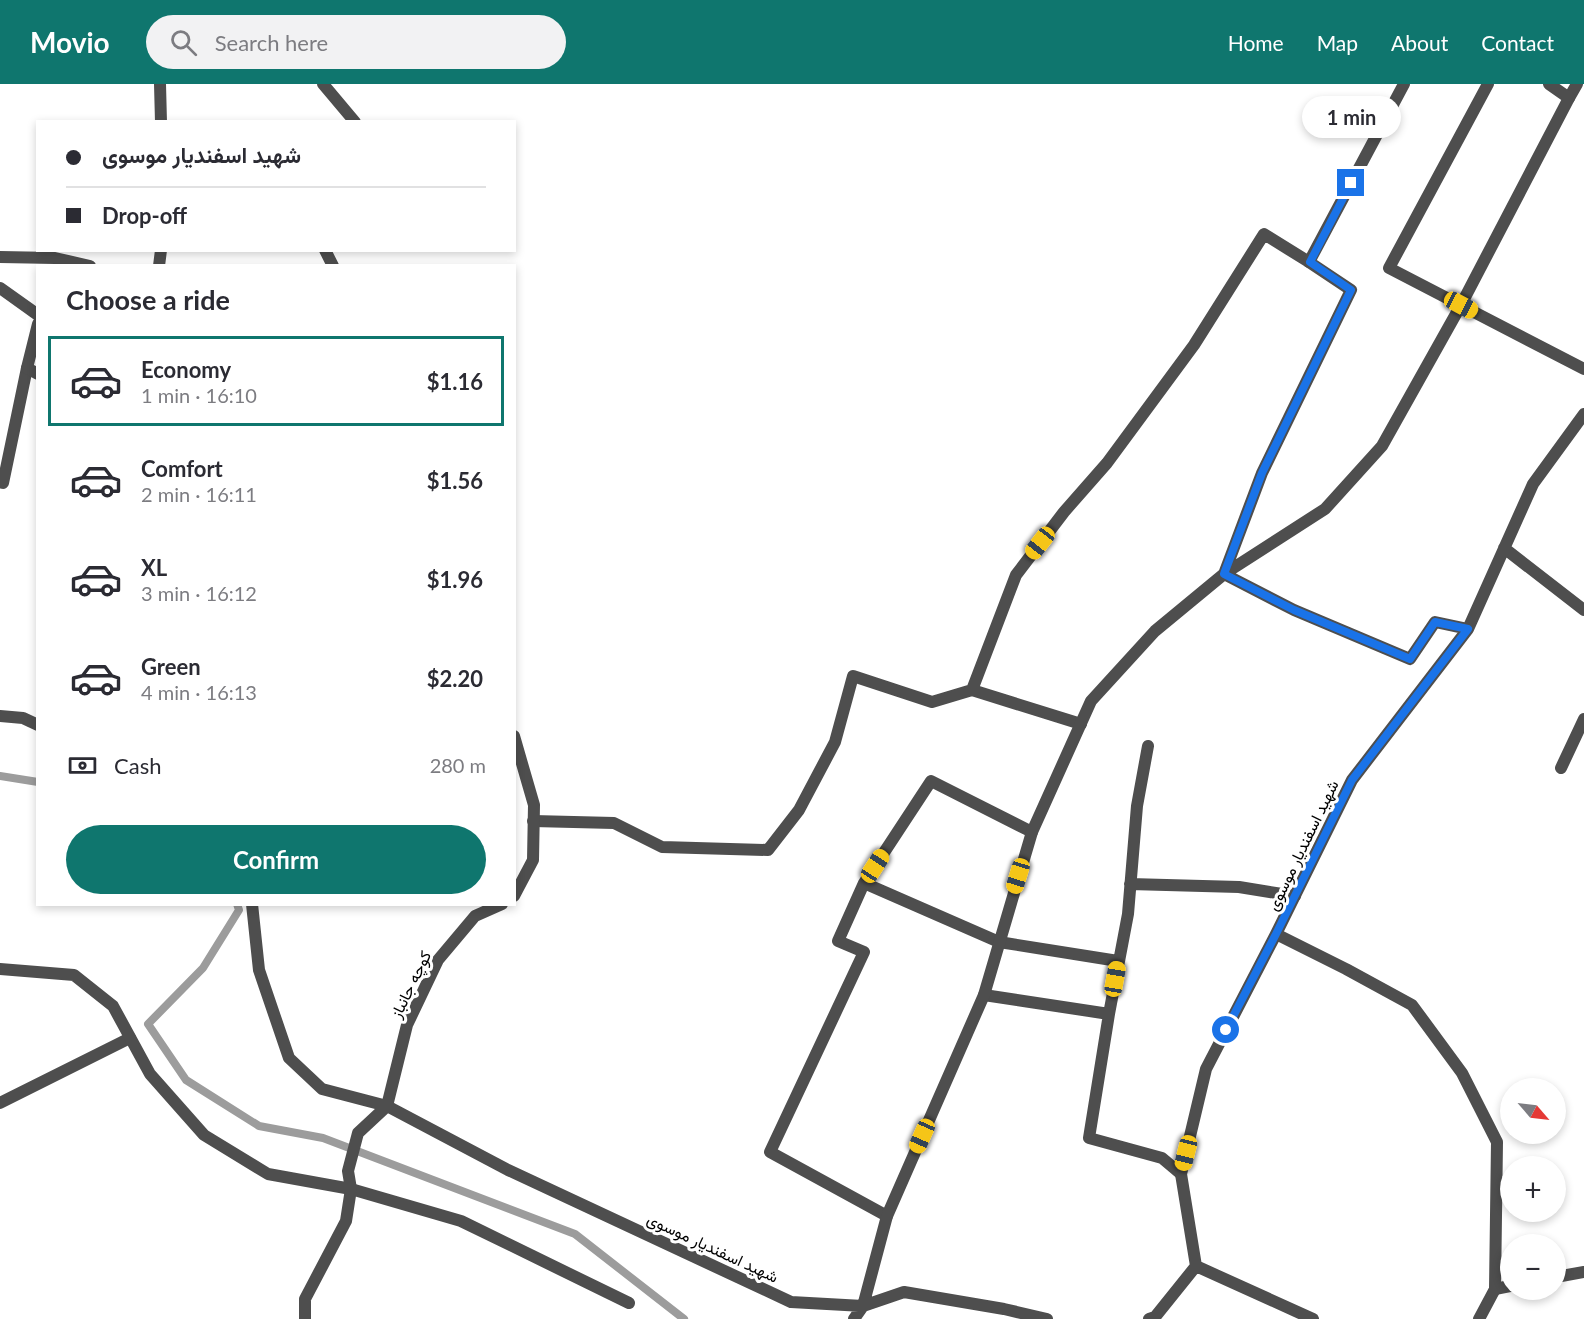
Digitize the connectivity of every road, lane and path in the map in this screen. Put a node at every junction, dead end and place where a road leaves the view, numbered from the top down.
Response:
1 (160, 84) edge
2 (323, 84) edge
3 (1404, 84) edge
4 (1488, 84) edge
5 (1549, 84) edge
6 (1577, 84) edge
7 (1569, 98) junction
8 (347, 119) edge
9 (161, 120) edge
10 (0, 257) edge
11 (1310, 262) junction
12 (81, 264) edge
13 (0, 288) edge
14 (1461, 305) junction
15 (36, 314) edge
16 (36, 340) edge
17 (1584, 369) edge
18 (32, 371) edge
19 (1584, 414) edge
20 (3, 483) dead end
21 (1504, 548) junction
22 (1224, 574) junction
23 (1584, 610) edge
24 (1468, 629) junction
25 (972, 690) junction
26 (0, 716) edge
27 (1584, 719) edge
28 (36, 724) edge
29 (1081, 724) junction
30 (516, 743) edge
31 (1148, 746) dead end
32 (1561, 768) dead end
33 (533, 821) junction
34 (1032, 832) junction
35 (864, 883) junction
36 (1130, 884) junction
37 (516, 892) edge
38 (1295, 896) junction
39 (252, 906) edge
40 (498, 906) edge
41 (1276, 934) junction
42 (999, 942) junction
43 (1118, 961) junction
44 (0, 969) edge
45 (984, 995) junction
46 (1109, 1014) junction
47 (130, 1038) junction
48 (0, 1103) edge
49 (387, 1106) junction
50 (1180, 1174) junction
51 (351, 1189) junction
52 (887, 1216) junction
53 (1196, 1266) junction
54 (1584, 1272) edge
55 (1566, 1275) edge
56 (1500, 1288) edge
57 (1495, 1289) junction
58 (629, 1303) dead end
59 (863, 1306) junction
60 (305, 1319) edge
61 (854, 1319) edge
62 (1047, 1319) edge
63 (1149, 1319) edge
64 (1313, 1319) edge
65 (1479, 1319) edge

1 - 9 street
2 - 8 street
3 - 11 street
4 - 14 street
5 - 7 street
6 - 7 street
7 - 14 street
10 - 12 street
11 - 22 street
11 - 25 street
13 - 15 street
14 - 17 street
14 - 22 street
16 - 18 street
18 - 20 street
19 - 21 street, شهید اسفندیار موسوی
21 - 23 street
21 - 24 street, شهید اسفندیار موسوی
22 - 24 street
22 - 29 street
24 - 38 street, شهید اسفندیار موسوی
25 - 29 street
25 - 33 street
26 - 28 street
27 - 32 street
29 - 34 street
30 - 33 street
31 - 36 street
33 - 37 street
34 - 35 street
34 - 42 street
35 - 42 street
35 - 52 street
36 - 38 street
36 - 43 street
38 - 41 street, شهید اسفندیار موسوی
39 - 49 street, شهید اسفندیار موسوی
40 - 49 street, کوچه جانباز
41 - 50 street, شهید اسفندیار موسوی
41 - 57 street
42 - 43 street
42 - 45 street
43 - 46 street
44 - 47 street
45 - 46 street
45 - 52 street
46 - 50 street
47 - 48 street
47 - 51 street
49 - 51 street
49 - 59 street, شهید اسفندیار موسوی
50 - 53 street, شهید اسفندیار موسوی
51 - 58 street
51 - 60 street
52 - 59 street
53 - 63 street
53 - 64 street
54 - 55 street
56 - 57 street
57 - 65 street
59 - 61 street
59 - 62 street, شهید اسفندیار موسوی

